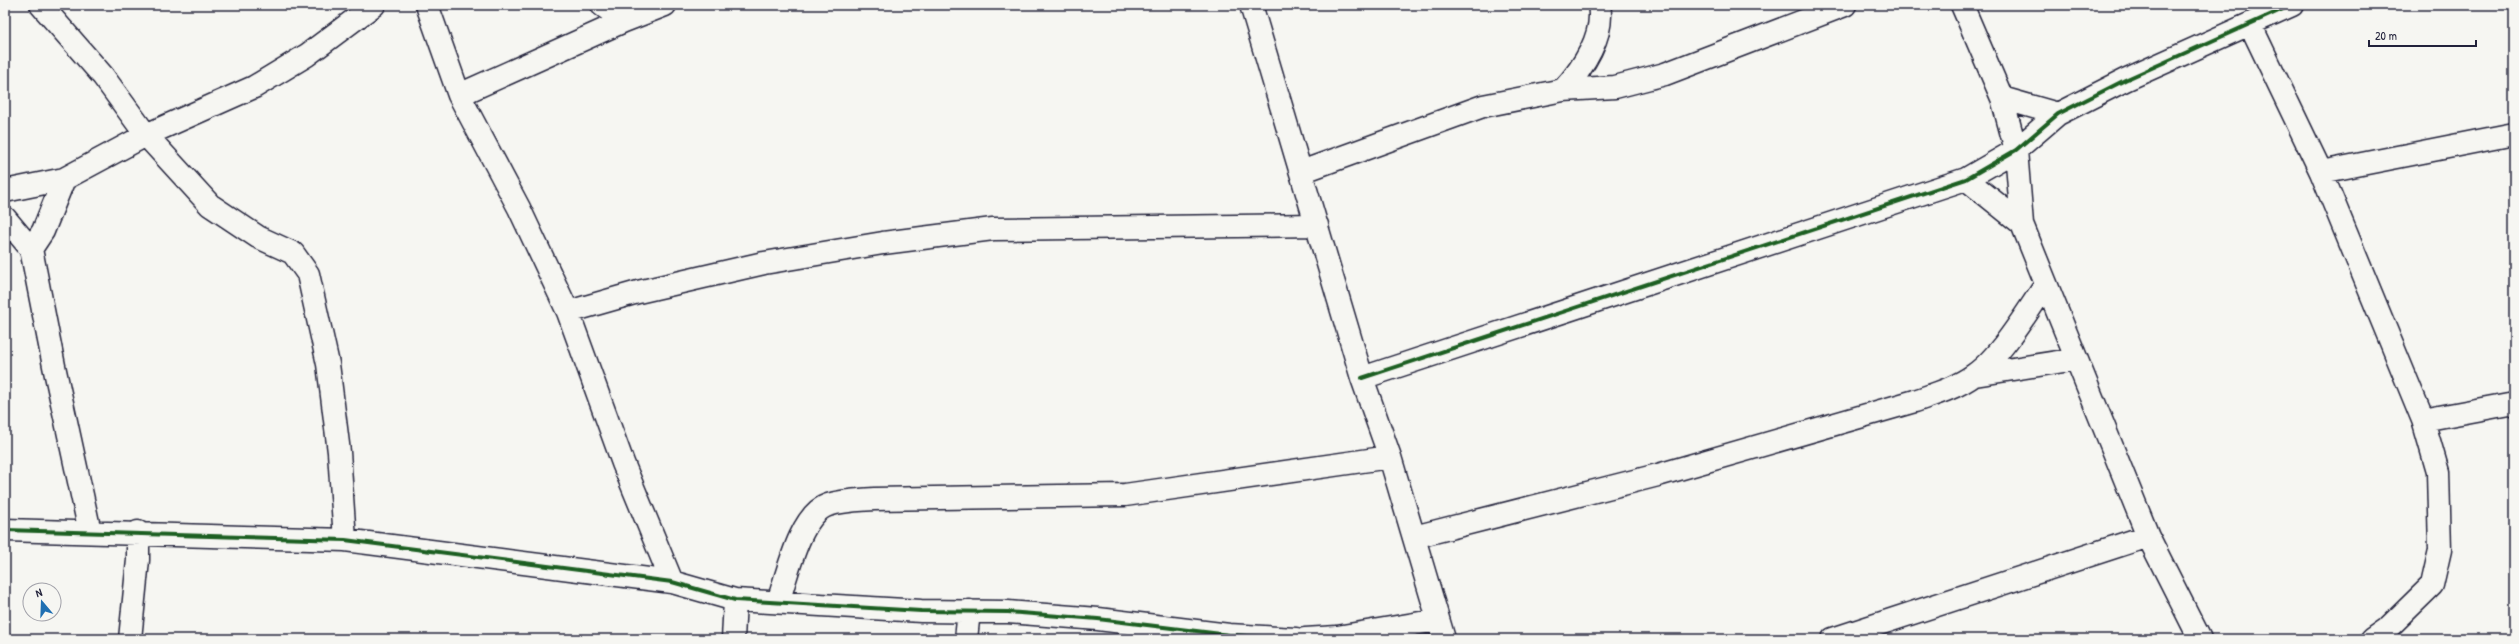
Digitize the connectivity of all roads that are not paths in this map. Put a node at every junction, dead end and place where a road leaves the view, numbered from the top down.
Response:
1 (41, 5) edge
2 (374, 5) edge
3 (426, 5) edge
4 (602, 5) edge
5 (666, 5) edge
6 (1251, 5) edge
7 (1599, 5) edge
8 (1845, 5) edge
9 (1962, 5) edge
10 (2292, 5) edge
11 (624, 21) junction
12 (2250, 24) junction
13 (1563, 90) junction
14 (459, 95) junction
15 (2002, 98) junction
16 (2058, 114) junction
17 (2514, 134) edge
18 (146, 135) junction
19 (2016, 150) junction
20 (1301, 172) junction
21 (2321, 172) junction
22 (64, 179) junction
23 (1966, 179) junction
24 (5, 190) edge
25 (5, 218) edge
26 (2022, 224) junction
27 (1317, 225) junction
28 (31, 249) junction
29 (2046, 284) junction
30 (568, 312) junction
31 (2076, 358) junction
32 (1975, 375) junction
33 (1362, 378) junction
34 (2514, 403) edge
35 (2424, 420) junction
36 (1390, 456) junction
37 (5, 530) edge
38 (90, 532) junction
39 (138, 532) junction
40 (2148, 536) junction
41 (1414, 537) junction
42 (345, 540) junction
43 (672, 582) junction
44 (735, 600) junction
45 (778, 602) junction
46 (969, 612) junction
47 (1441, 630) edge
48 (1159, 632) edge
49 (130, 639) edge
50 (733, 639) edge
51 (966, 639) edge
52 (1296, 639) edge
53 (1305, 639) edge
54 (1833, 639) edge
55 (2200, 639) edge
56 (2372, 639) edge

1 - 18 street
2 - 18 street
3 - 14 street
4 - 11 street
5 - 11 street
6 - 20 street
7 - 13 street
8 - 13 street
9 - 15 street
10 - 12 street
11 - 14 street
12 - 16 street
12 - 21 street
13 - 20 street
14 - 30 street
15 - 16 street
15 - 19 street
16 - 19 street
17 - 21 street
18 - 22 street
18 - 42 street
19 - 23 street
19 - 26 street
20 - 27 street
21 - 35 street
22 - 24 street
22 - 28 street
23 - 26 street
23 - 33 street
25 - 28 street
26 - 29 street
27 - 30 street
27 - 33 street
28 - 38 street
29 - 31 street
29 - 32 street
30 - 43 street
31 - 32 street
31 - 40 street
32 - 41 street
33 - 36 street
34 - 35 street
35 - 56 street
36 - 41 street
36 - 45 street
37 - 38 street
38 - 39 street
39 - 42 street
39 - 49 street
40 - 54 street
40 - 55 street
41 - 47 street
42 - 43 street
43 - 44 street
44 - 45 street
44 - 50 street
45 - 46 street
46 - 48 street
46 - 51 street
47 - 53 street
48 - 52 street

